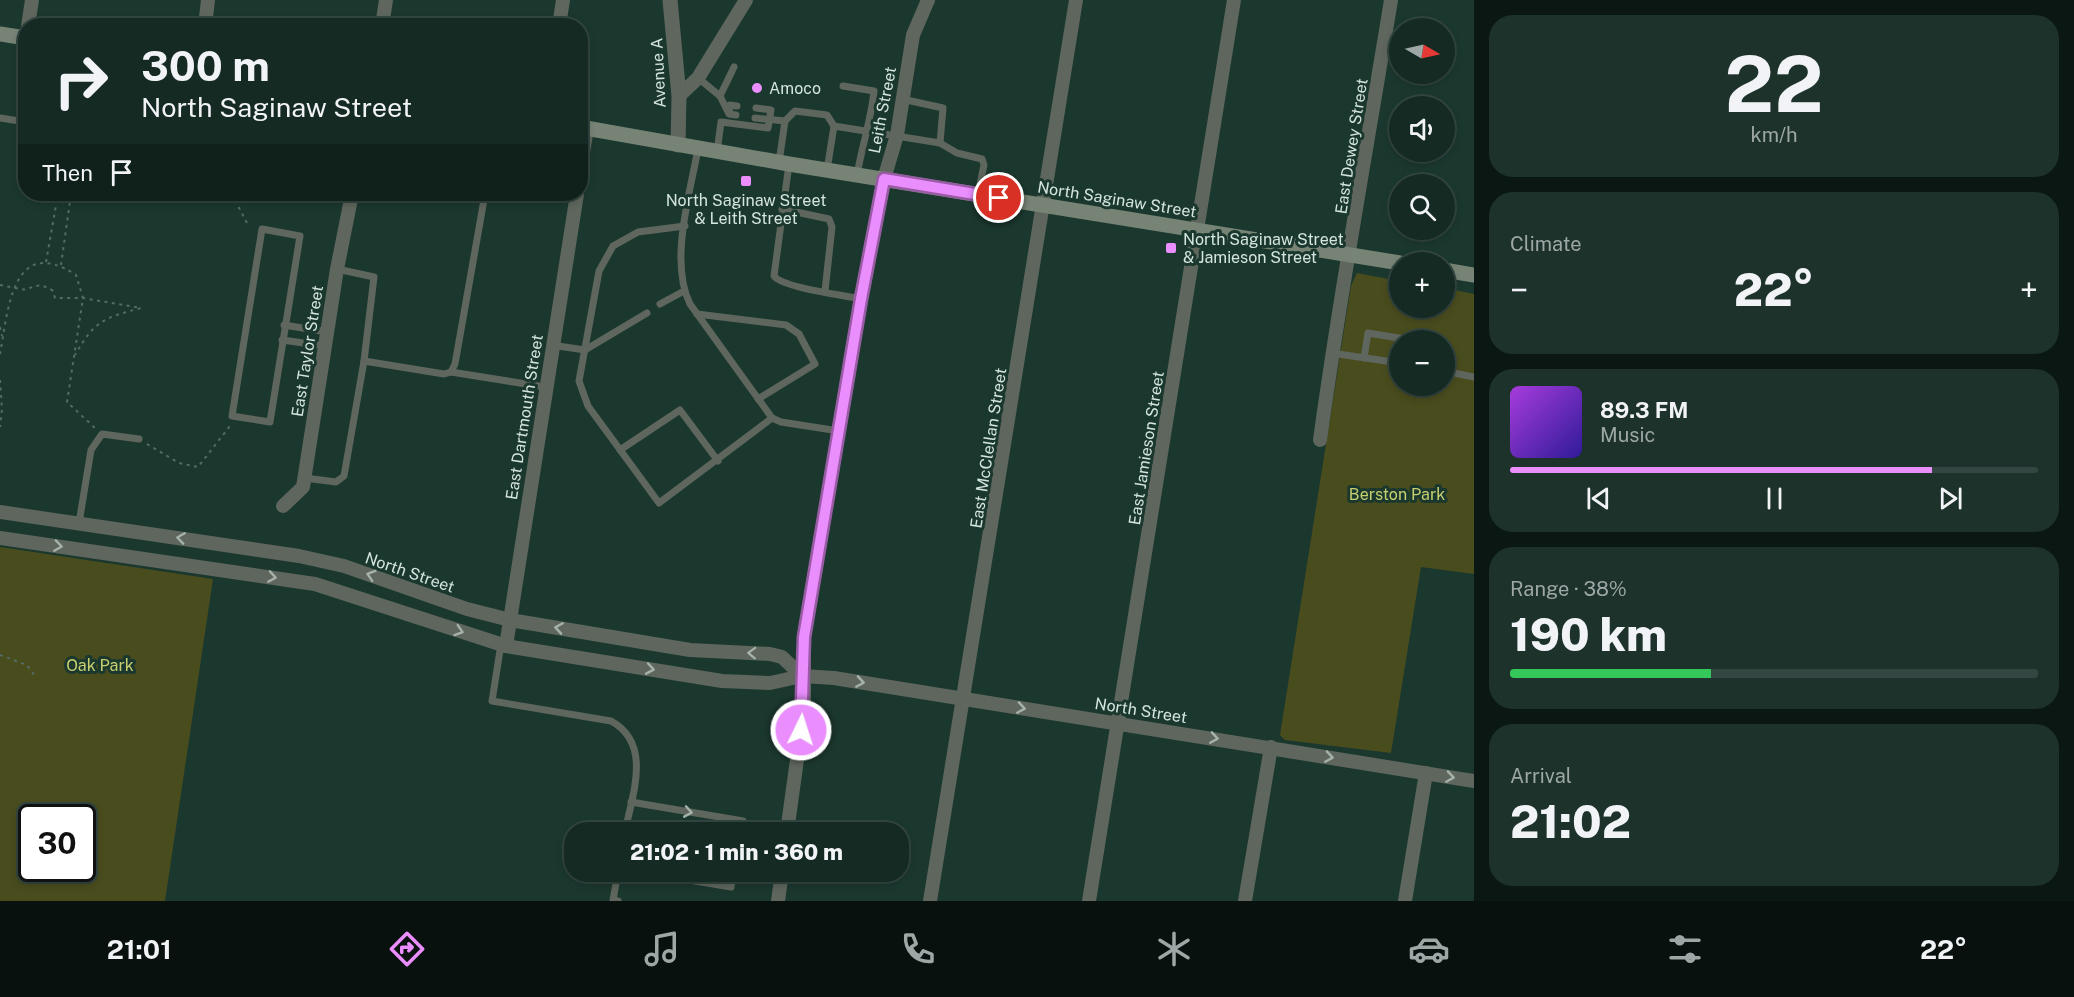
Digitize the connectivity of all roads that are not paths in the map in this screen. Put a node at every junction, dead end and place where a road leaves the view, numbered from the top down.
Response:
1 (32, 0) edge
2 (208, 0) edge
3 (386, 0) edge
4 (563, 0) edge
5 (670, 0) edge
6 (746, 0) edge
7 (928, 0) edge
8 (1076, 0) edge
9 (1234, 0) edge
10 (1391, 0) edge
11 (29, 18) edge
12 (206, 18) edge
13 (383, 18) edge
14 (560, 18) edge
15 (0, 34) edge
16 (18, 37) edge
17 (734, 67) dead end
18 (698, 78) junction
19 (843, 86) dead end
20 (679, 96) junction
21 (720, 96) junction
22 (902, 99) junction
23 (737, 106) dead end
24 (756, 108) dead end
25 (730, 117) junction
26 (0, 118) edge
27 (755, 118) dead end
28 (770, 119) junction
29 (18, 121) edge
30 (785, 121) junction
31 (834, 126) junction
32 (588, 129) edge
33 (865, 130) junction
34 (897, 135) junction
35 (940, 143) junction
36 (678, 145) junction
37 (698, 148) junction
38 (717, 152) junction
39 (784, 163) junction
40 (827, 170) junction
41 (857, 175) junction
42 (884, 179) junction
43 (978, 195) junction
44 (351, 201) edge
45 (484, 201) edge
46 (576, 201) edge
47 (1042, 205) junction
48 (782, 208) junction
49 (685, 226) junction
50 (1197, 230) junction
51 (1347, 255) junction
52 (1389, 261) edge
53 (337, 269) junction
54 (1455, 272) edge
55 (1474, 275) edge
56 (684, 291) junction
57 (825, 291) junction
58 (861, 299) junction
59 (660, 304) dead end
60 (647, 313) dead end
61 (697, 314) junction
62 (284, 325) junction
63 (1389, 336) edge
64 (326, 339) junction
65 (282, 340) junction
66 (551, 345) junction
67 (585, 350) junction
68 (1332, 352) junction
69 (1364, 358) junction
70 (364, 361) junction
71 (1389, 361) edge
72 (451, 372) junction
73 (1455, 374) edge
74 (1474, 378) edge
75 (545, 387) junction
76 (758, 399) junction
77 (772, 418) junction
78 (839, 431) junction
79 (139, 439) road end
80 (1320, 440) dead end
81 (620, 450) junction
82 (718, 461) junction
83 (305, 478) junction
84 (283, 506) dead end
85 (0, 512) edge
86 (79, 523) junction
87 (0, 538) edge
88 (235, 546) junction
89 (231, 570) junction
90 (510, 620) junction
91 (503, 645) junction
92 (802, 676) junction
93 (964, 698) junction
94 (1118, 723) junction
95 (1271, 747) junction
96 (1426, 773) junction
97 (1474, 780) edge
98 (631, 802) junction
99 (627, 822) edge
100 (743, 822) edge
101 (788, 822) edge
102 (616, 882) edge
103 (701, 882) edge
104 (732, 882) edge
105 (781, 882) edge
106 (618, 901) edge
107 (778, 901) edge
108 (930, 901) edge
109 (1089, 901) edge
110 (1245, 901) edge
111 (1405, 901) edge

1 - 11 street
2 - 12 street
3 - 13 street
4 - 14 street
5 - 20 street, Avenue A
6 - 18 street
7 - 22 street, Leith Street
8 - 47 street, East McClellan Street
9 - 50 street, East Jamieson Street
10 - 51 street, East Dewey Street
15 - 16 main road
17 - 21 lane
18 - 20 street
18 - 21 lane
19 - 33 lane
20 - 36 street, Avenue A
21 - 25 lane
22 - 34 street, Leith Street
22 - 35 lane
23 - 25 lane
24 - 28 lane
25 - 28 lane
25 - 38 lane
26 - 29 lane
27 - 28 lane
28 - 30 lane
30 - 31 lane
30 - 39 lane
31 - 33 lane
31 - 40 lane
32 - 36 main road, North Saginaw Street
33 - 34 lane
33 - 41 lane
34 - 35 lane
34 - 42 street, Leith Street
35 - 43 lane
36 - 37 main road, North Saginaw Street
37 - 38 main road, North Saginaw Street
37 - 49 lane
38 - 39 main road, North Saginaw Street
39 - 40 main road, North Saginaw Street
39 - 48 lane
40 - 41 main road, North Saginaw Street
41 - 42 main road, North Saginaw Street
42 - 43 main road, North Saginaw Street
42 - 58 street, Leith Street
43 - 47 main road, North Saginaw Street
44 - 53 street, East Taylor Street
45 - 72 lane
46 - 66 street, East Dartmouth Street
47 - 50 main road, North Saginaw Street
47 - 93 street, East McClellan Street
48 - 57 lane
48 - 57 lane
49 - 56 lane
49 - 67 lane
50 - 51 main road, North Saginaw Street
50 - 94 street, East Jamieson Street
51 - 52 main road, North Saginaw Street
51 - 68 street, East Dewey Street
53 - 64 street, East Taylor Street
53 - 70 lane
54 - 55 main road
56 - 59 lane
56 - 61 lane
57 - 58 lane
58 - 78 street, Leith Street
60 - 67 lane
61 - 76 lane
61 - 76 lane
62 - 64 lane
62 - 65 lane
62 - 65 lane
63 - 69 lane
64 - 65 lane
64 - 83 street, East Taylor Street
66 - 67 lane
66 - 75 street, East Dartmouth Street
67 - 81 lane
68 - 69 lane
68 - 80 street, East Dewey Street
69 - 71 lane
70 - 72 lane
70 - 83 lane
72 - 75 lane
73 - 74 lane
75 - 90 street, East Dartmouth Street
76 - 77 lane
77 - 78 lane
77 - 82 lane
78 - 92 street, Leith Street
79 - 86 lane
81 - 82 lane
81 - 82 lane
83 - 84 street, East Taylor Street
85 - 86 street, North Street
88 -> 86 street, North Street
87 -> 89 street, North Street
88 - 89 street
90 -> 88 street, North Street
89 -> 91 street, North Street
90 - 91 street, East Dartmouth Street
92 -> 90 street, North Street
91 -> 92 street, North Street
91 - 98 lane
92 -> 93 street, North Street
92 - 101 street, Leith Street
93 -> 94 street, North Street
93 - 108 street, East McClellan Street
94 -> 95 street, North Street
94 - 109 street, East Jamieson Street
95 -> 96 street, North Street
95 - 110 street
96 -> 97 street, North Street
96 - 111 street
98 - 99 lane
98 -> 100 lane
102 - 106 lane
103 - 104 lane
105 - 107 street

